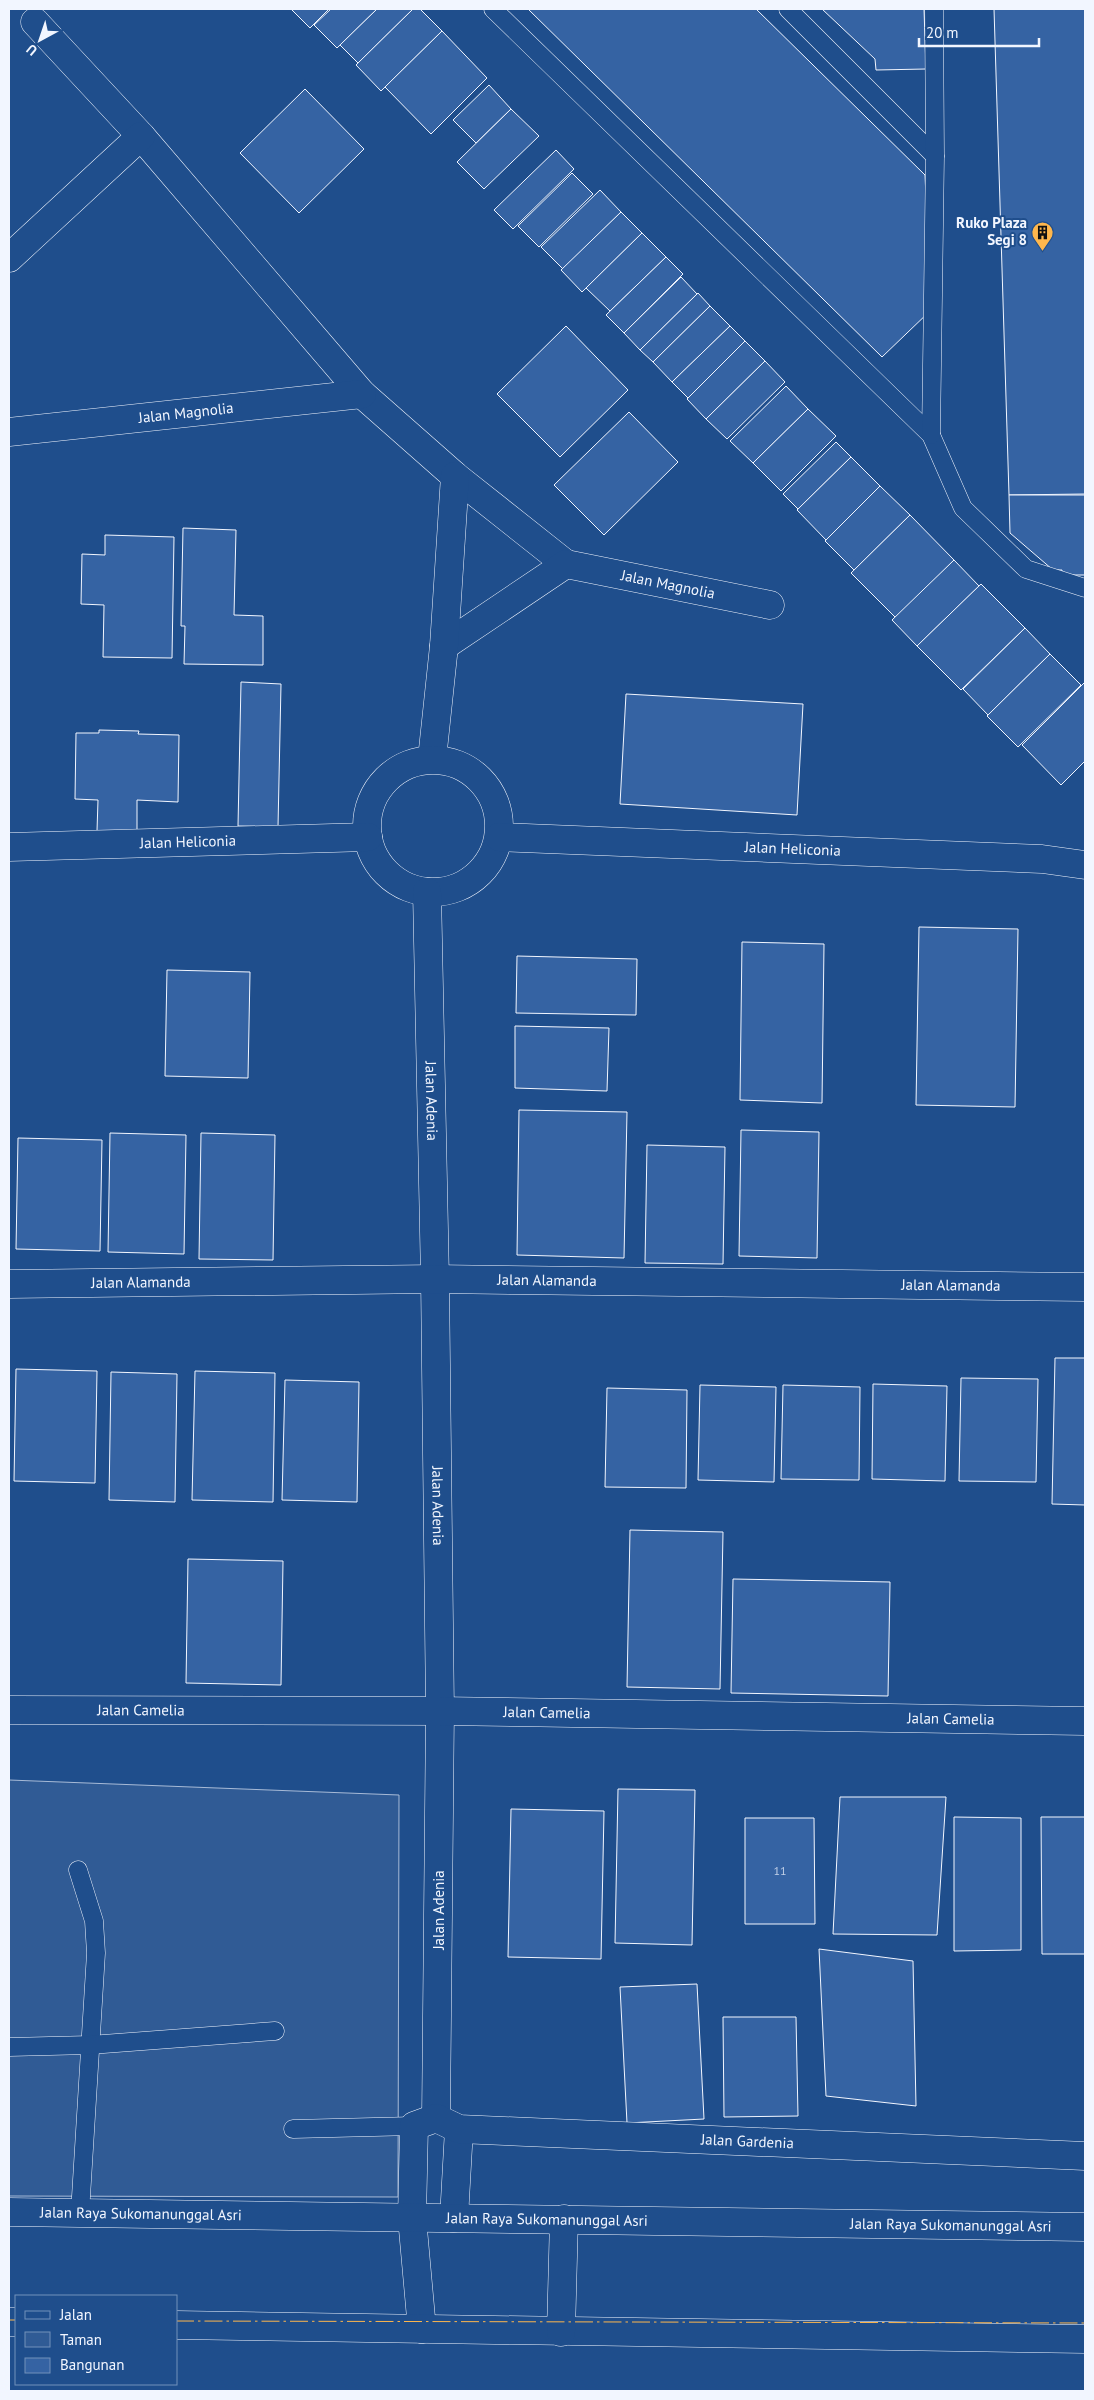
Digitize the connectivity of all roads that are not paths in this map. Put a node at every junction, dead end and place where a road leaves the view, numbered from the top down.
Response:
1 (493, 9) edge
2 (788, 9) edge
3 (934, 9) edge
4 (35, 22) dead end
5 (140, 136) junction
6 (935, 156) junction
7 (9, 258) edge
8 (362, 394) junction
9 (9, 432) edge
10 (931, 435) junction
11 (455, 476) junction
12 (566, 564) junction
13 (1085, 588) edge
14 (770, 605) dead end
15 (444, 646) junction
16 (432, 759) junction
17 (368, 837) junction
18 (499, 837) junction
19 (9, 846) edge
20 (1085, 865) edge
21 (427, 892) junction
22 (436, 1279) junction
23 (9, 1284) edge
24 (1085, 1287) edge
25 (9, 1710) edge
26 (440, 1711) junction
27 (1085, 1721) edge
28 (78, 1870) dead end
29 (275, 2031) dead end
30 (90, 2045) junction
31 (9, 2047) edge
32 (437, 2124) junction
33 (293, 2129) dead end
34 (1085, 2156) edge
35 (9, 2212) edge
36 (80, 2213) junction
37 (412, 2218) junction
38 (454, 2218) junction
39 (564, 2220) junction
40 (1085, 2227) edge
41 (178, 2325) edge
42 (422, 2329) junction
43 (561, 2332) junction
44 (1085, 2339) edge

1 - 10 lane
2 - 6 lane
3 - 6 lane
4 - 5 street, Jalan Magnolia
5 - 7 street
5 - 8 street, Jalan Magnolia
6 - 10 lane
8 - 9 street, Jalan Magnolia
8 - 11 street, Jalan Magnolia
10 - 13 lane
11 - 12 street, Jalan Magnolia
11 - 15 street
12 - 14 street, Jalan Magnolia
12 - 15 street
15 - 16 street
16 - 17 street
16 - 18 street
17 - 19 street, Jalan Heliconia
17 - 21 street
18 - 20 street, Jalan Heliconia
18 - 21 street
21 - 22 street, Jalan Adenia
22 - 23 street, Jalan Alamanda
22 - 24 street, Jalan Alamanda
22 - 26 street, Jalan Adenia
25 - 26 street, Jalan Camelia
26 - 27 street, Jalan Camelia
26 - 32 street, Jalan Adenia
28 - 30 lane
29 - 30 lane
30 - 31 lane
30 - 36 lane
32 - 33 lane
32 - 34 street, Jalan Gardenia
32 - 37 street, Jalan Adenia
32 - 38 street, Jalan Adenia
35 - 36 street, Jalan Raya Sukomanunggal Asri
36 - 37 street, Jalan Raya Sukomanunggal Asri
37 - 38 street, Jalan Raya Sukomanunggal Asri
37 - 42 street, Jalan Adenia
38 - 39 street, Jalan Raya Sukomanunggal Asri
39 - 40 street, Jalan Raya Sukomanunggal Asri
39 - 43 street
41 - 42 street
42 - 43 street
43 - 44 street

